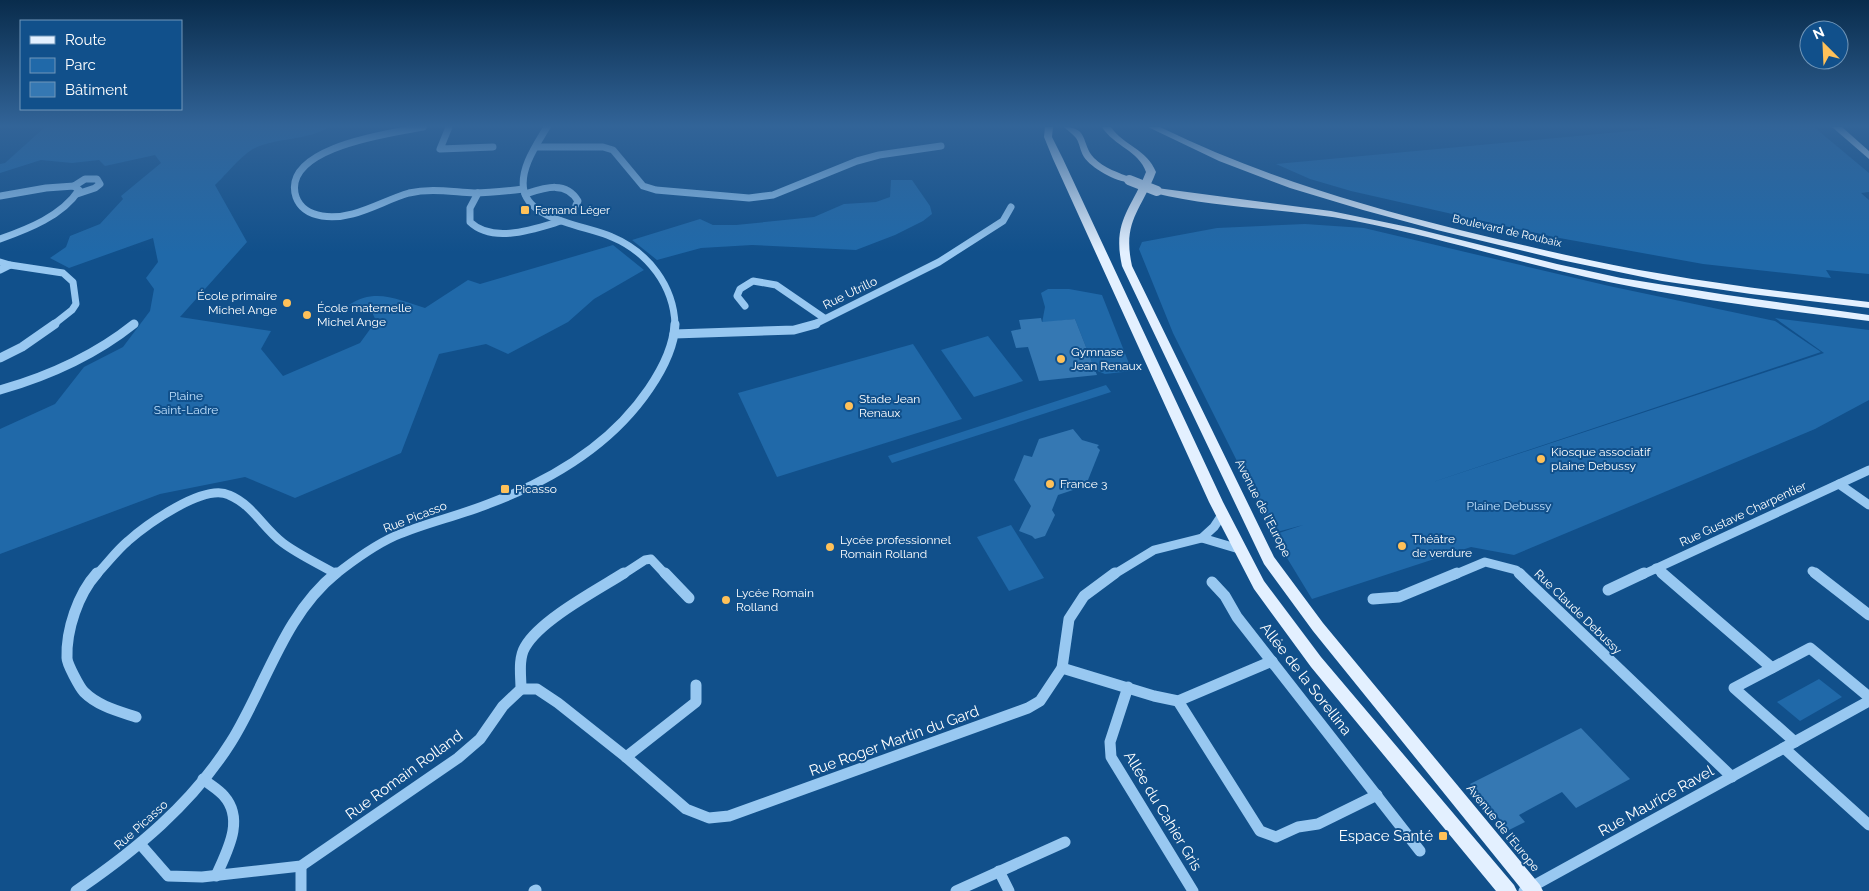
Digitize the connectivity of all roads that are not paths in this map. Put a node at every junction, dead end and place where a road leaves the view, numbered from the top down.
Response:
1 (303, 169) edge
2 (527, 169) edge
3 (628, 169) edge
4 (840, 169) edge
5 (1062, 169) edge
6 (1107, 169) edge
7 (1151, 169) edge
8 (1244, 169) edge
9 (71, 186) junction
10 (524, 192) junction
11 (478, 193) junction
12 (77, 194) junction
13 (0, 196) edge
14 (576, 205) dead end
15 (1011, 207) dead end
16 (561, 221) junction
17 (0, 239) edge
18 (0, 262) edge
19 (10, 266) junction
20 (0, 270) edge
21 (1869, 305) edge
22 (745, 306) dead end
23 (824, 318) junction
24 (1869, 318) edge
25 (134, 324) dead end
26 (674, 334) junction
27 (0, 358) edge
28 (0, 390) edge
29 (1869, 470) edge
30 (1839, 484) junction
31 (1869, 505) edge
32 (1222, 515) junction
33 (1202, 538) junction
34 (1239, 549) junction
35 (1656, 568) junction
36 (1812, 571) dead end
37 (336, 574) junction
38 (1212, 582) dead end
39 (1608, 590) dead end
40 (689, 598) dead end
41 (1373, 599) dead end
42 (1869, 615) edge
43 (1272, 661) junction
44 (1062, 668) junction
45 (1772, 668) junction
46 (696, 685) dead end
47 (1128, 687) junction
48 (521, 688) junction
49 (1869, 697) edge
50 (1178, 701) junction
51 (1869, 701) edge
52 (136, 717) dead end
53 (1790, 745) junction
54 (626, 757) junction
55 (1732, 777) junction
56 (203, 779) junction
57 (1377, 795) junction
58 (1869, 825) edge
59 (1276, 837) joint
60 (1064, 842) dead end
61 (141, 845) junction
62 (1420, 851) dead end
63 (301, 866) junction
64 (999, 871) junction
65 (216, 876) junction
66 (1530, 890) edge
67 (76, 891) edge
68 (302, 891) edge
69 (956, 891) edge
70 (1008, 891) edge
71 (1193, 891) edge
72 (1508, 891) edge

1 - 11 street
2 - 10 street
3 - 4 street
5 - 32 main road
6 - 24 main road, Boulevard de Roubaix, bridge
7 - 66 main road, Avenue de l'Europe
8 - 21 main road, Boulevard de Roubaix
9 - 12 street
9 - 12 street
9 - 13 street
10 - 11 street
10 - 14 street
10 - 16 street, Rue Picasso
11 - 16 street
12 - 17 street
15 - 23 street, Rue Utrillo
16 - 26 street, Rue Picasso
18 - 19 street
19 - 20 street
19 - 27 street
22 - 23 street
23 - 26 street, Rue Utrillo
25 - 28 street
26 - 37 street, Rue Picasso
29 - 30 street, Rue Gustave Charpentier
30 - 31 street
30 - 35 street, Rue Gustave Charpentier
32 - 33 street
32 - 34 main road
33 - 34 street
33 - 44 street, Rue Roger Martin du Gard
34 - 72 main road
35 - 39 street, Rue Gustave Charpentier
35 - 45 street
36 - 42 street
37 - 52 street
37 - 56 street, Rue Picasso
38 - 43 street, Allée de la Sorellina
40 - 48 street
41 - 55 street, Rue Claude Debussy
43 - 50 street
43 - 57 street, Allée de la Sorellina
44 - 47 street
44 - 54 street, Rue Roger Martin du Gard
45 - 49 street
45 - 53 street
46 - 54 street
47 - 50 street
47 - 71 street, Allée du Cahier Gris
48 - 54 street, Rue Roger Martin du Gard
48 - 63 street, Rue Romain Rolland
50 - 59 street
51 - 53 street, Rue Maurice Ravel
53 - 55 street, Rue Maurice Ravel
53 - 58 street
55 - 66 street, Rue Maurice Ravel
56 - 61 street, Rue Picasso
56 - 65 street
57 - 59 street
57 - 62 street, Allée de la Sorellina
60 - 64 street
61 - 65 street, Rue Romain Rolland
61 - 67 street, Rue Picasso
63 - 65 street, Rue Romain Rolland
63 - 68 street
64 - 69 street
64 - 70 street

